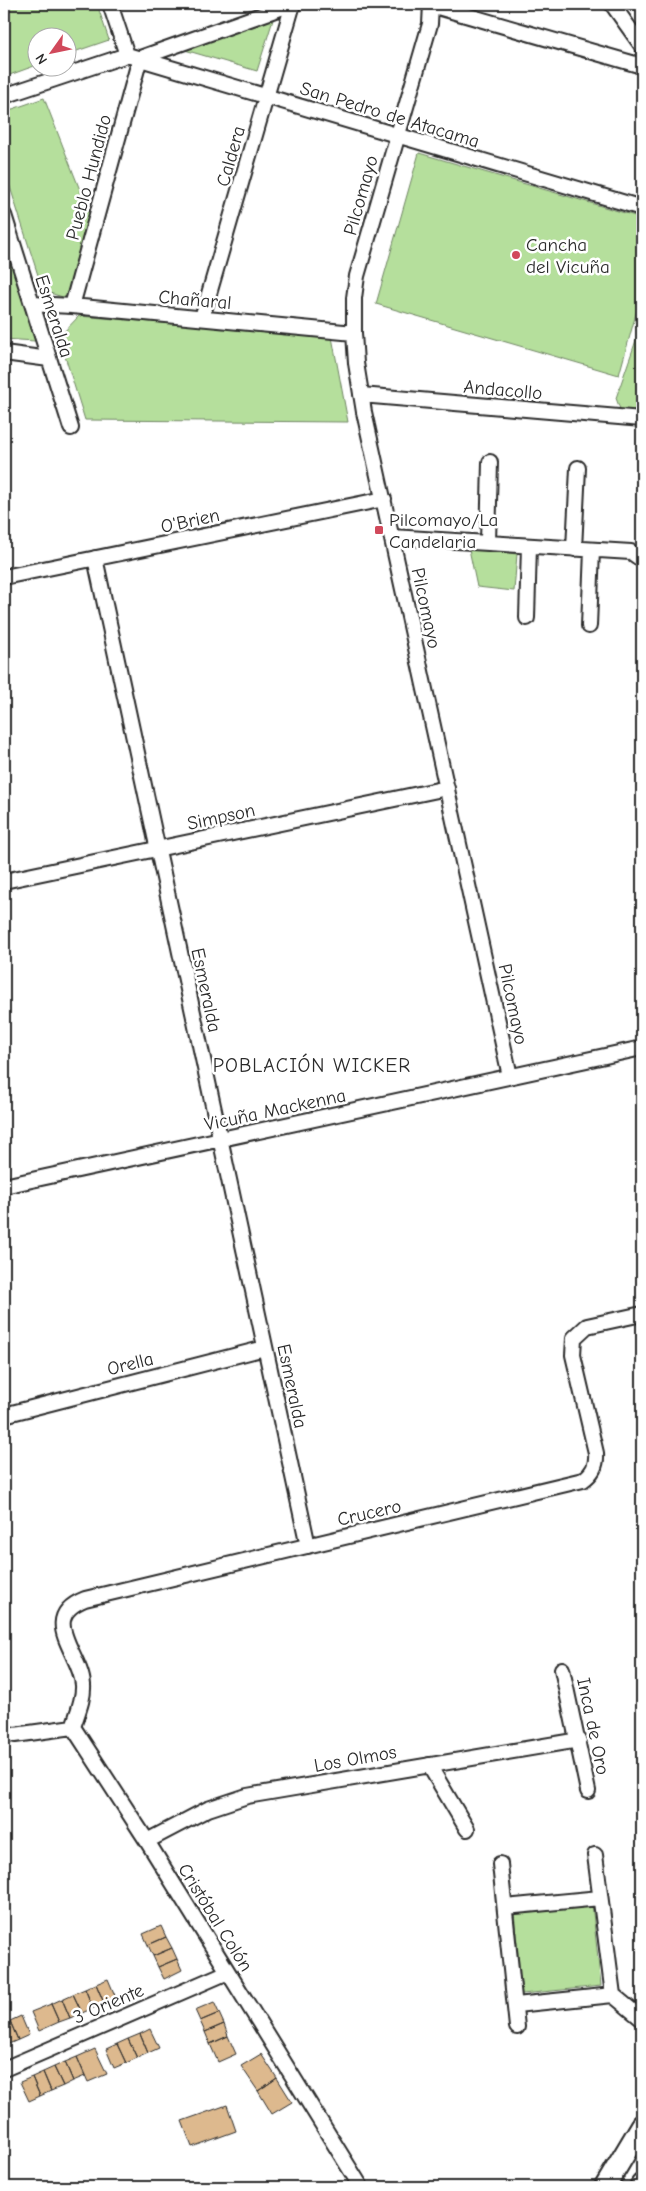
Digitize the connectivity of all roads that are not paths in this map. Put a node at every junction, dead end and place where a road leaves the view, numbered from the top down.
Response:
1 (110, 4) edge
2 (292, 4) edge
3 (431, 4) edge
4 (612, 4) edge
5 (642, 46) edge
6 (134, 57) junction
7 (642, 66) edge
8 (4, 96) edge
9 (266, 97) junction
10 (397, 136) junction
11 (642, 208) edge
12 (4, 215) edge
13 (6, 229) edge
14 (32, 304) junction
15 (72, 306) junction
16 (202, 318) junction
17 (354, 333) junction
18 (4, 353) edge
19 (49, 359) junction
20 (361, 395) junction
21 (642, 419) edge
22 (71, 428) dead end
23 (490, 462) dead end
24 (578, 468) dead end
25 (384, 499) junction
26 (392, 537) junction
27 (488, 543) junction
28 (529, 546) junction
29 (574, 549) junction
30 (592, 550) junction
31 (637, 556) edge
32 (95, 558) junction
33 (4, 577) edge
34 (527, 618) dead end
35 (589, 626) dead end
36 (447, 788) junction
37 (158, 849) junction
38 (4, 881) edge
39 (642, 1048) edge
40 (510, 1076) junction
41 (221, 1140) junction
42 (4, 1186) edge
43 (642, 1314) edge
44 (265, 1348) junction
45 (4, 1415) edge
46 (308, 1546) junction
47 (562, 1669) dead end
48 (74, 1727) junction
49 (4, 1733) edge
50 (578, 1740) junction
51 (429, 1765) junction
52 (588, 1791) dead end
53 (467, 1829) dead end
54 (147, 1841) junction
55 (595, 1855) dead end
56 (500, 1864) dead end
57 (600, 1898) junction
58 (505, 1907) junction
59 (228, 1972) junction
60 (613, 1995) junction
61 (516, 2005) junction
62 (642, 2019) edge
63 (518, 2027) dead end
64 (4, 2069) edge
65 (642, 2124) edge
66 (642, 2184) edge
67 (361, 2187) edge
68 (605, 2187) edge
69 (640, 2187) edge

1 - 6 street
2 - 6 street
2 - 9 street, Caldera
3 - 7 street
3 - 10 street, Pilcomayo
4 - 5 street
6 - 8 street
6 - 9 street, San Pedro de Atacama
6 - 15 street, Pueblo Hundido
9 - 10 street, San Pedro de Atacama
9 - 16 street, Caldera
10 - 11 street, San Pedro de Atacama
10 - 17 street, Pilcomayo
12 - 13 street, Esmeralda
13 - 14 street, Esmeralda
14 - 15 street, Chañaral
14 - 19 street, Esmeralda
15 - 16 street, Chañaral
16 - 17 street, Chañaral
17 - 20 street, Pilcomayo
18 - 19 street
19 - 22 street, Esmeralda
20 - 21 street, Andacollo
20 - 25 street, Pilcomayo
23 - 27 street
24 - 29 street
25 - 26 street, Pilcomayo
25 - 32 street, O'Brien
26 - 27 street
26 - 36 street, Pilcomayo
27 - 28 street
28 - 29 street
28 - 34 street
29 - 30 street
30 - 31 street
30 - 35 street
32 - 33 street, O'Brien
32 - 37 street, Esmeralda
36 - 37 street, Simpson
36 - 40 street, Pilcomayo
37 - 38 street, Simpson
37 - 41 street, Esmeralda
39 - 40 street, Vicuña Mackenna
40 - 41 street, Vicuña Mackenna
41 - 42 street, Vicuña Mackenna
41 - 44 street, Esmeralda
43 - 46 street, Crucero
44 - 45 street, Orella
44 - 46 street, Esmeralda
46 - 48 street, Crucero
47 - 50 street, Inca de Oro
48 - 49 street
48 - 54 street, Cristóbal Colón
50 - 51 street, Los Olmos
50 - 52 street, Inca de Oro
51 - 53 street
51 - 54 street, Los Olmos
54 - 59 street, Cristóbal Colón
55 - 57 street
56 - 58 street
57 - 58 street
57 - 60 street
58 - 61 street
59 - 64 street, 3 Oriente
59 - 67 street, Cristóbal Colón
60 - 61 street
60 - 62 street
61 - 63 street
65 - 68 main road
66 - 69 main road

